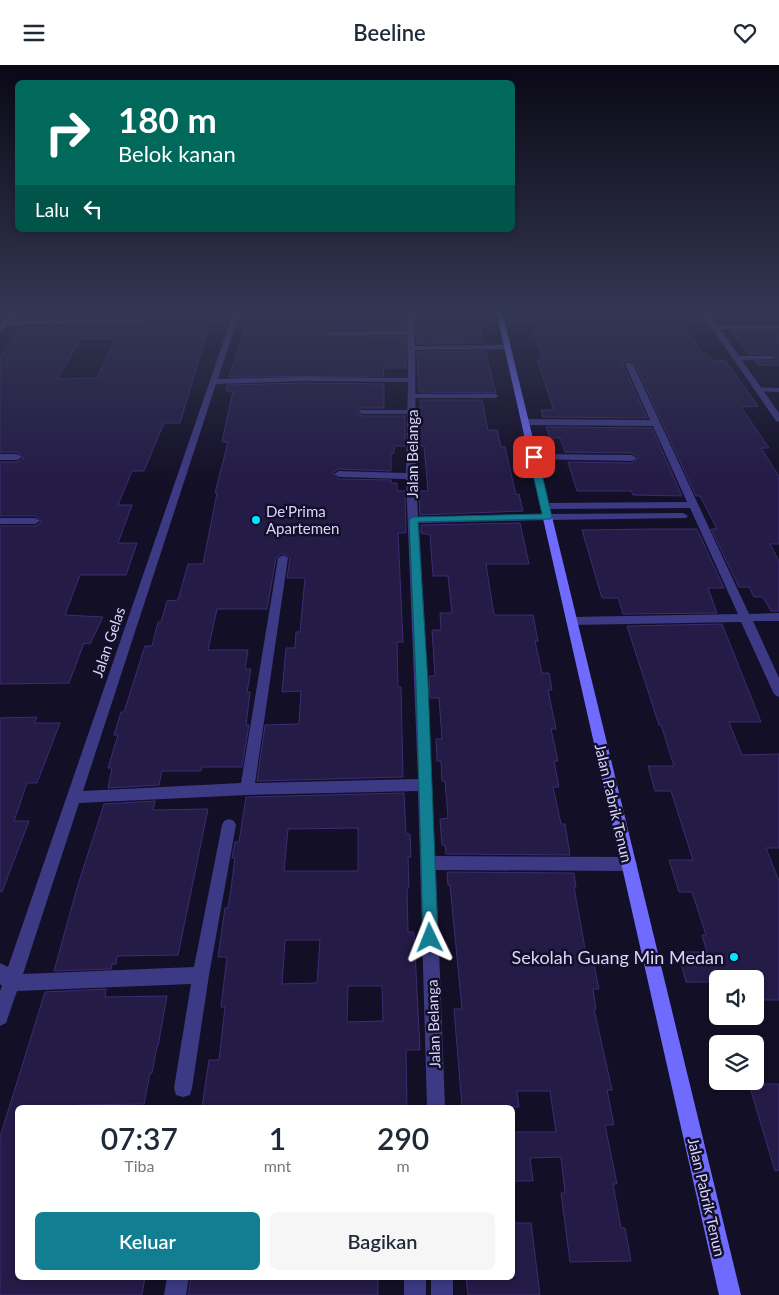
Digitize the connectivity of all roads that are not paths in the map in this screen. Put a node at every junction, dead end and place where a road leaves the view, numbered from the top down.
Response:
1 (218, 368) edge
2 (411, 368) edge
3 (513, 368) edge
4 (631, 368) edge
5 (745, 368) edge
6 (412, 380) junction
7 (213, 382) junction
8 (758, 389) junction
9 (779, 390) edge
10 (412, 395) junction
11 (495, 396) dead end
12 (363, 412) dead end
13 (412, 412) junction
14 (779, 419) edge
15 (525, 422) junction
16 (656, 423) junction
17 (0, 457) edge
18 (17, 457) dead end
19 (534, 457) junction
20 (632, 458) dead end
21 (339, 474) dead end
22 (411, 476) junction
23 (694, 505) junction
24 (546, 511) junction
25 (683, 516) dead end
26 (413, 520) junction
27 (0, 521) edge
28 (35, 521) dead end
29 (283, 558) dead end
30 (746, 617) junction
31 (779, 617) edge
32 (572, 621) junction
33 (779, 692) edge
34 (425, 785) junction
35 (247, 789) junction
36 (74, 797) junction
37 (229, 825) dead end
38 (428, 863) junction
39 (629, 864) junction
40 (201, 975) junction
41 (5, 977) edge
42 (0, 1017) edge
43 (183, 1088) dead end
44 (436, 1105) edge
45 (178, 1280) edge
46 (415, 1280) edge
47 (442, 1280) edge
48 (175, 1295) edge
49 (415, 1295) edge
50 (442, 1295) edge
51 (730, 1295) edge

1 - 7 street, Jalan Gelas
2 - 6 street, Jalan Belanga
3 - 15 street, Jalan Pabrik Tenun
4 - 16 street
5 - 8 street
6 - 7 street
6 - 10 street, Jalan Belanga
7 - 36 street, Jalan Gelas
8 - 9 lane
8 - 14 street
10 - 11 lane
10 - 13 street, Jalan Belanga
12 - 13 lane
13 - 22 street, Jalan Belanga
15 - 16 street
15 - 19 street, Jalan Pabrik Tenun
16 - 23 street
17 - 18 street
19 - 20 street
19 - 24 street, Jalan Pabrik Tenun
21 - 22 street
22 - 26 street, Jalan Belanga
23 - 24 street
23 - 30 street
24 - 25 lane
24 - 26 street
24 - 32 street, Jalan Pabrik Tenun
26 - 34 street, Jalan Belanga
27 - 28 street
29 - 35 street
30 - 31 street
30 - 32 street
30 - 33 street
32 - 39 street, Jalan Pabrik Tenun
34 - 35 street
34 - 38 street, Jalan Belanga
35 - 36 street
36 - 41 street, Jalan Gelas
37 - 40 street
38 - 39 street
38 - 44 street, Jalan Belanga
39 - 51 street, Jalan Pabrik Tenun
40 - 41 street
40 - 43 street
41 - 42 street, Jalan Gelas
45 - 48 street
46 - 49 street
47 - 50 street

